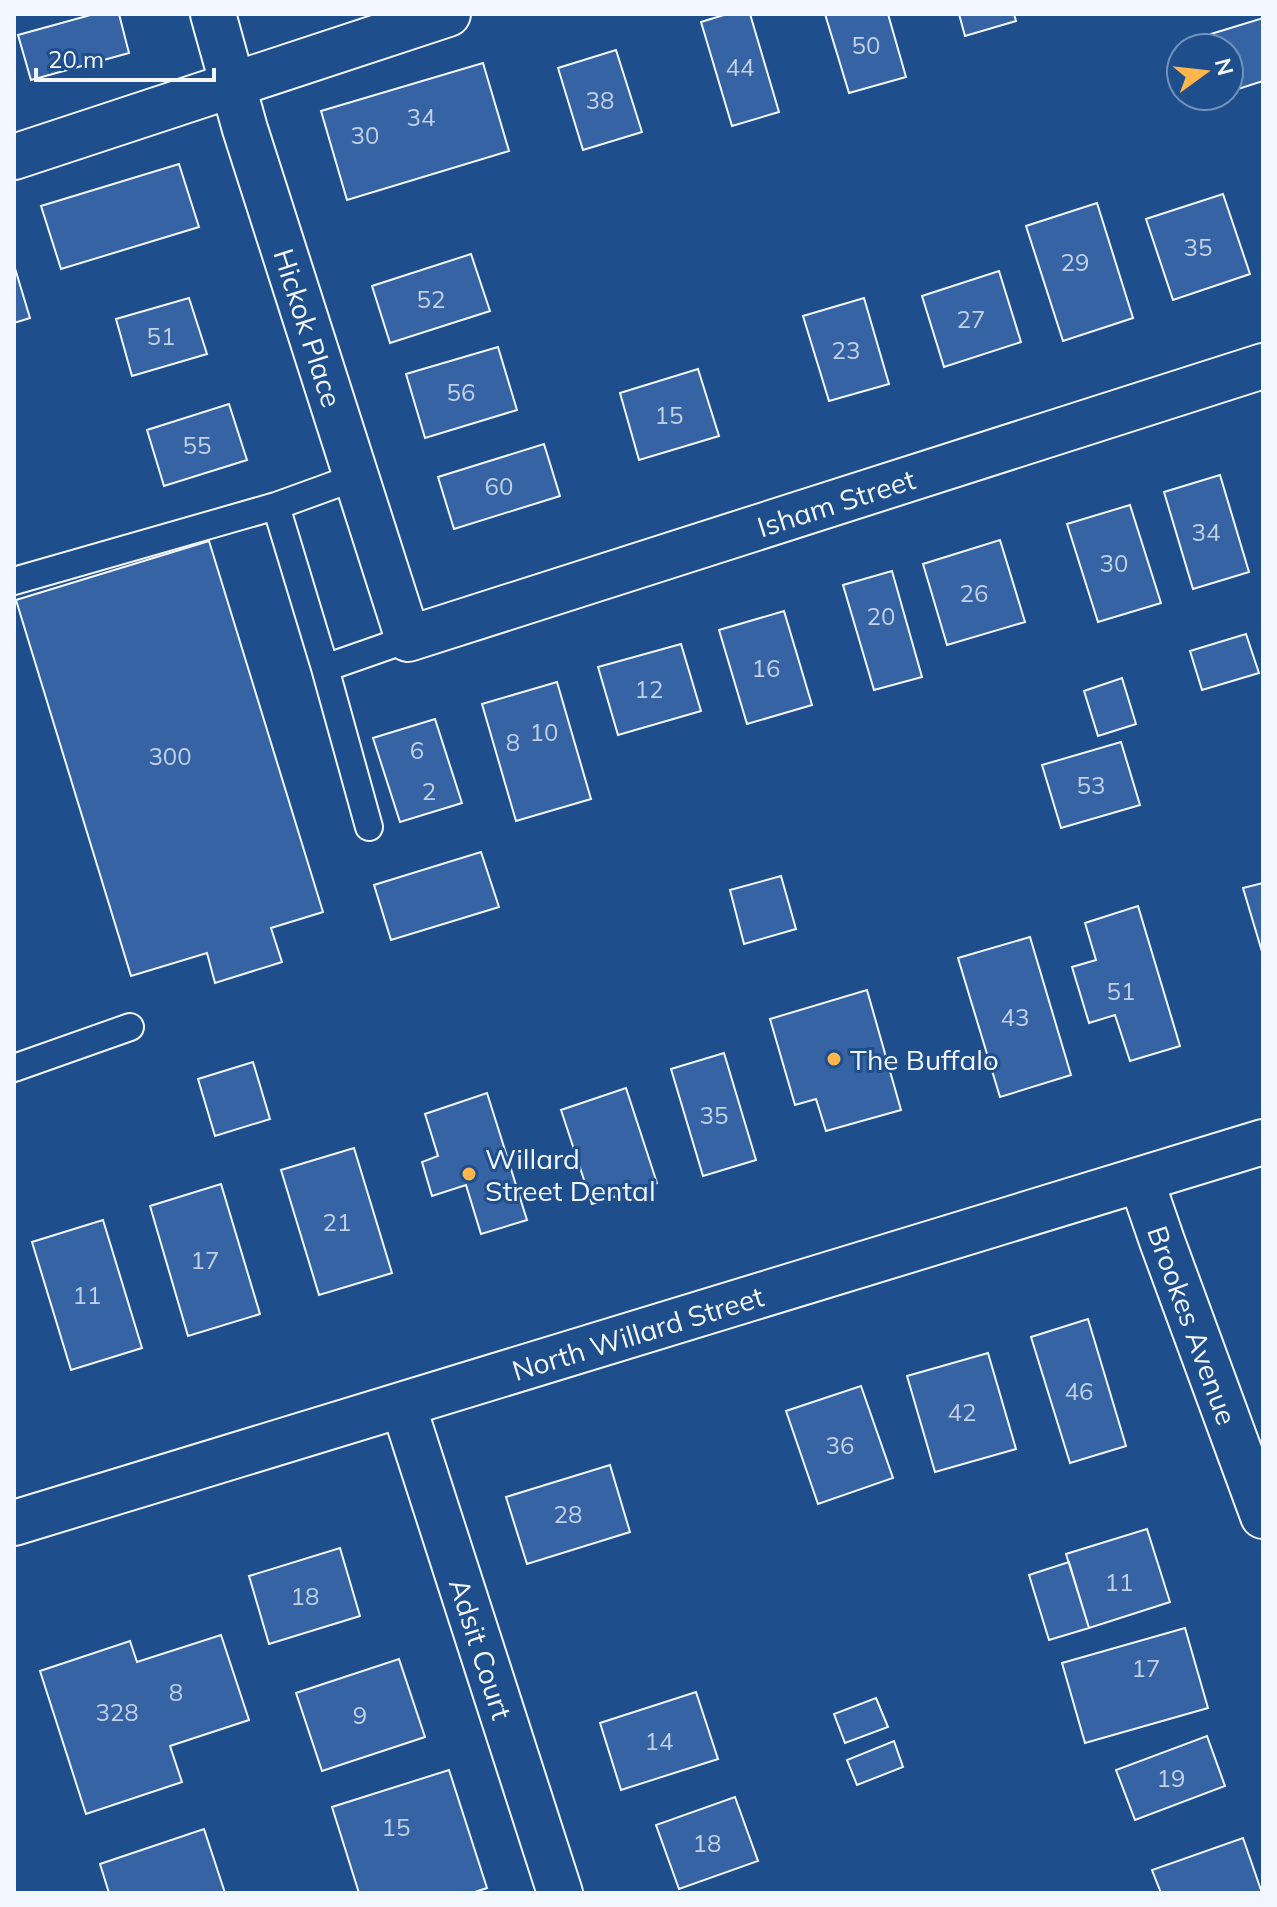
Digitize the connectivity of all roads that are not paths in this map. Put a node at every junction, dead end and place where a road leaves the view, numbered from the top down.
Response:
1 (213, 14) edge
2 (448, 14) edge
3 (233, 85) junction
4 (14, 157) edge
5 (1263, 366) edge
6 (356, 477) junction
7 (276, 506) junction
8 (14, 581) edge
9 (408, 639) junction
10 (325, 668) junction
11 (369, 827) dead end
12 (130, 1027) dead end
13 (14, 1068) edge
14 (1263, 1142) edge
15 (1141, 1180) junction
16 (403, 1405) junction
17 (1263, 1516) edge
18 (14, 1523) edge
19 (560, 1893) edge

1 - 3 street, Hickok Place
2 - 3 street
3 - 4 street
3 - 6 street, Hickok Place
5 - 9 street, Isham Street
6 - 7 lane
6 - 9 street, Hickok Place
7 - 8 lane
7 - 10 lane
9 - 10 lane
10 - 11 lane
12 - 13 lane
14 - 15 street, North Willard Street
15 - 16 street, North Willard Street
15 - 17 street, Brookes Avenue
16 - 18 street, North Willard Street
16 - 19 street, Adsit Court

